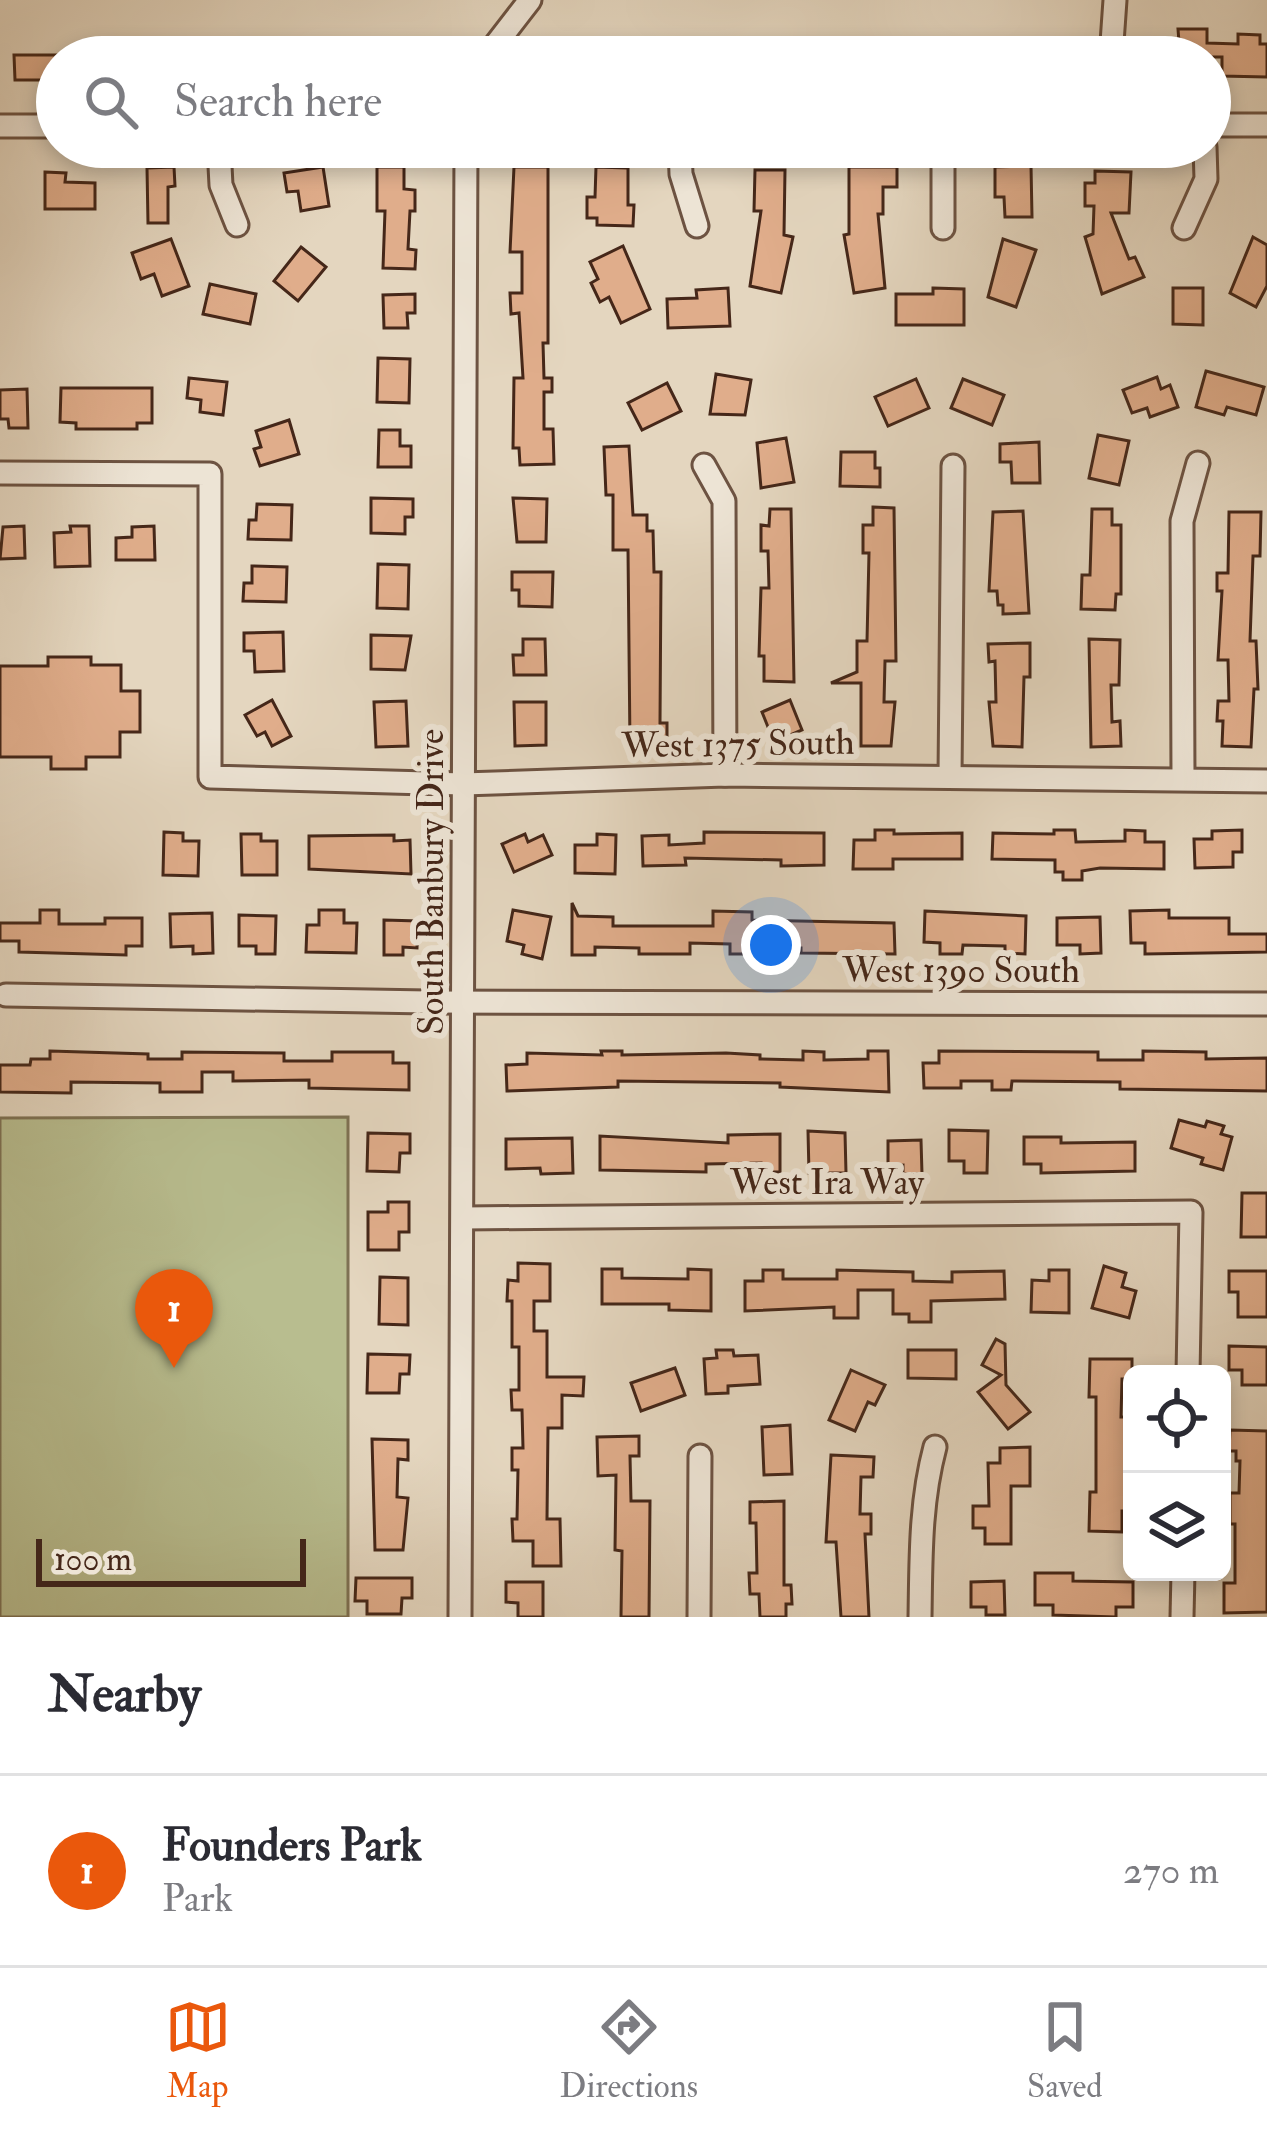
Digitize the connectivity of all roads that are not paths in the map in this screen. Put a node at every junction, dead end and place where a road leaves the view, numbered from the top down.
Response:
1 (530, 0) edge
2 (1115, 0) edge
3 (502, 36) edge
4 (1112, 36) edge
5 (1231, 125) edge
6 (1267, 125) edge
7 (0, 126) edge
8 (36, 126) edge
9 (220, 168) edge
10 (466, 168) edge
11 (681, 168) edge
12 (943, 168) edge
13 (1206, 168) edge
14 (236, 225) dead end
15 (698, 226) dead end
16 (1184, 227) dead end
17 (943, 228) dead end
18 (1198, 463) dead end
19 (704, 465) dead end
20 (953, 466) dead end
21 (0, 473) edge
22 (725, 775) junction
23 (950, 776) junction
24 (1183, 778) junction
25 (1267, 781) edge
26 (464, 784) junction
27 (6, 995) dead end
28 (463, 1002) junction
29 (1267, 1004) edge
30 (464, 1218) junction
31 (1188, 1365) edge
32 (935, 1447) dead end
33 (700, 1456) dead end
34 (1183, 1581) edge
35 (460, 1617) edge
36 (699, 1617) edge
37 (920, 1617) edge
38 (1182, 1617) edge

1 - 3 street
2 - 4 street
5 - 6 street
7 - 8 street
9 - 14 street
10 - 26 street, South Banbury Drive
11 - 15 street
12 - 17 street
13 - 16 street
18 - 24 street
19 - 22 street
20 - 23 street
21 - 26 street, West 1375 South
22 - 23 street, West 1375 South
22 - 26 street, West 1375 South
23 - 24 street, West 1375 South
24 - 25 street, West 1375 South
26 - 28 street, South Banbury Drive
27 - 28 street, West 1390 South
28 - 29 street, West 1390 South
28 - 30 street, South Banbury Drive
30 - 31 street, West Ira Way
30 - 35 street, South Banbury Drive
32 - 37 street
33 - 36 street
34 - 38 street

